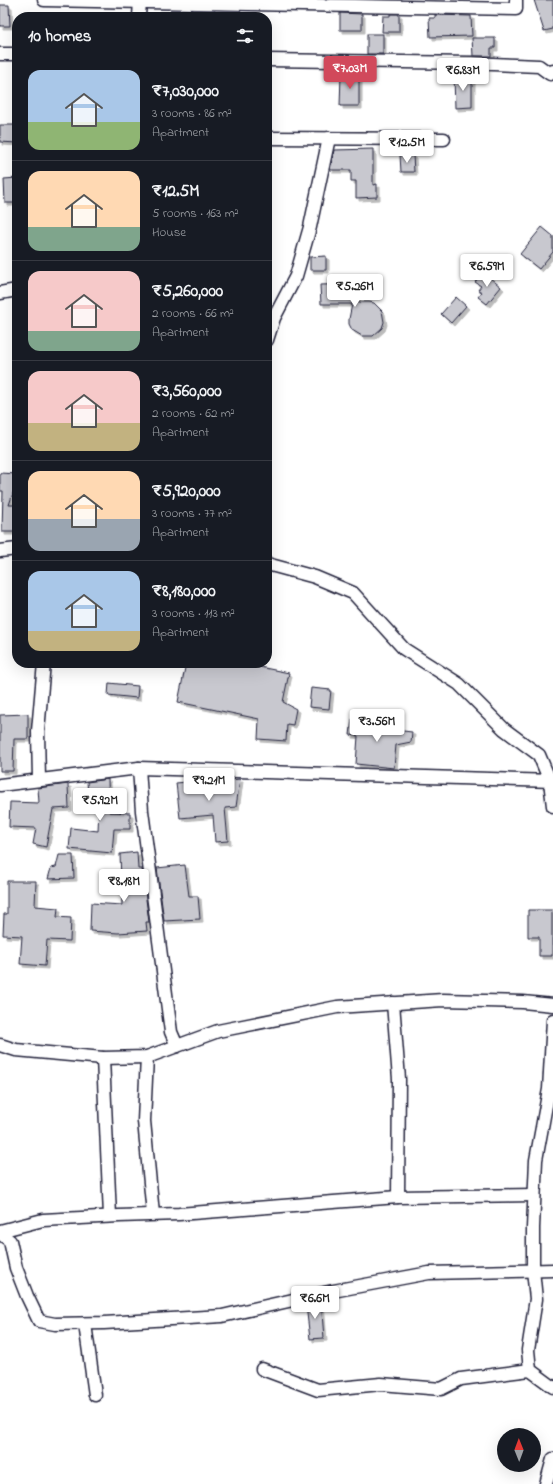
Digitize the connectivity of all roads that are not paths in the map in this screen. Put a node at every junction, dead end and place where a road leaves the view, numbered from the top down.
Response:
1 (44, 0) edge
2 (516, 0) edge
3 (140, 1) edge
4 (139, 12) edge
5 (0, 54) edge
6 (12, 54) edge
7 (272, 60) edge
8 (553, 72) edge
9 (272, 138) edge
10 (329, 138) junction
11 (444, 139) dead end
12 (12, 291) edge
13 (0, 293) edge
14 (272, 324) edge
15 (12, 550) edge
16 (0, 552) edge
17 (272, 565) edge
18 (44, 668) edge
19 (139, 768) junction
20 (39, 780) junction
21 (552, 781) edge
22 (0, 785) edge
23 (553, 806) edge
24 (393, 1003) junction
25 (553, 1005) edge
26 (553, 1020) edge
27 (0, 1044) edge
28 (177, 1046) junction
29 (147, 1057) junction
30 (103, 1058) junction
31 (534, 1195) junction
32 (398, 1197) junction
33 (153, 1214) junction
34 (110, 1216) junction
35 (0, 1232) edge
36 (533, 1270) junction
37 (553, 1270) edge
38 (85, 1324) junction
39 (262, 1369) dead end
40 (530, 1370) junction
41 (553, 1387) edge
42 (95, 1395) dead end
43 (553, 1459) edge
44 (546, 1484) edge

1 - 3 street
2 - 3 street
3 - 4 street
5 - 6 street
7 - 8 street
9 - 10 street
10 - 11 street
10 - 14 street
12 - 13 street
15 - 16 street
17 - 21 street
18 - 20 street
19 - 20 street
19 - 21 street
19 - 28 street
20 - 22 street
21 - 23 street
24 - 25 street
24 - 28 street
24 - 32 street
26 - 31 street
27 - 30 street
28 - 29 street
29 - 30 street
29 - 33 street
30 - 34 street
31 - 32 street
31 - 36 street
32 - 33 street
33 - 34 street
34 - 35 street
35 - 38 street
36 - 37 street
36 - 38 street
36 - 40 street
38 - 42 street
39 - 40 street
40 - 41 street
43 - 44 street

